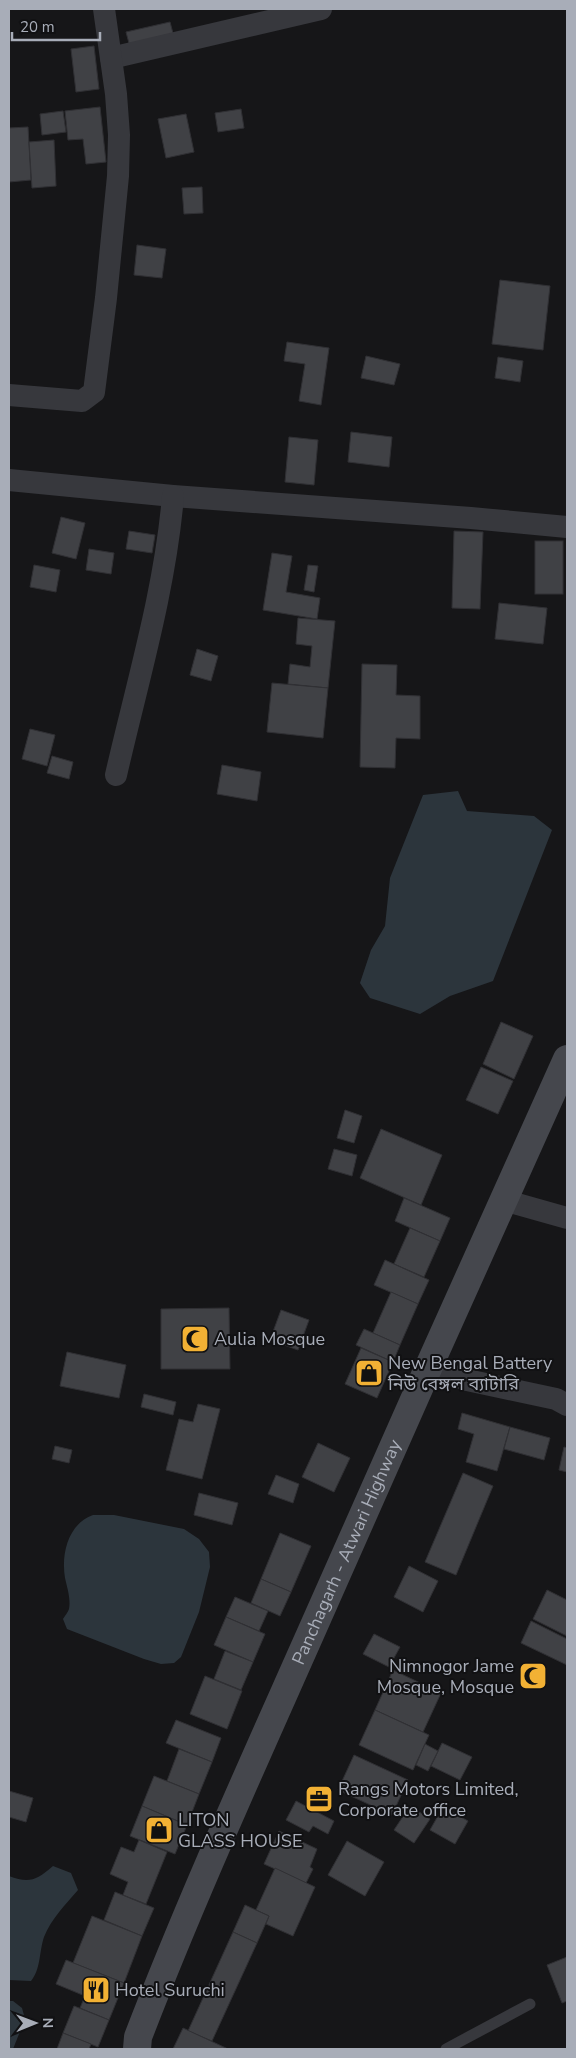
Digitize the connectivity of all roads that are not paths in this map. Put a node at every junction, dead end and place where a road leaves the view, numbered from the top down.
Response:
1 (104, 9) edge
2 (321, 9) edge
3 (111, 58) junction
4 (9, 395) edge
5 (9, 480) edge
6 (173, 496) junction
7 (567, 527) edge
8 (116, 775) dead end
9 (567, 1059) edge
10 (503, 1200) junction
11 (567, 1218) edge
12 (428, 1368) junction
13 (567, 1405) edge
14 (530, 2004) dead end
15 (136, 2045) edge
16 (446, 2049) edge

1 - 3 street
2 - 3 street
3 - 4 street
5 - 6 street
6 - 7 street
6 - 8 street
9 - 10 main road, Panchagarh - Atwari Highway
10 - 11 street
10 - 12 main road, Panchagarh - Atwari Highway
12 - 13 street
12 - 15 main road, Panchagarh - Atwari Highway
14 - 16 lane

